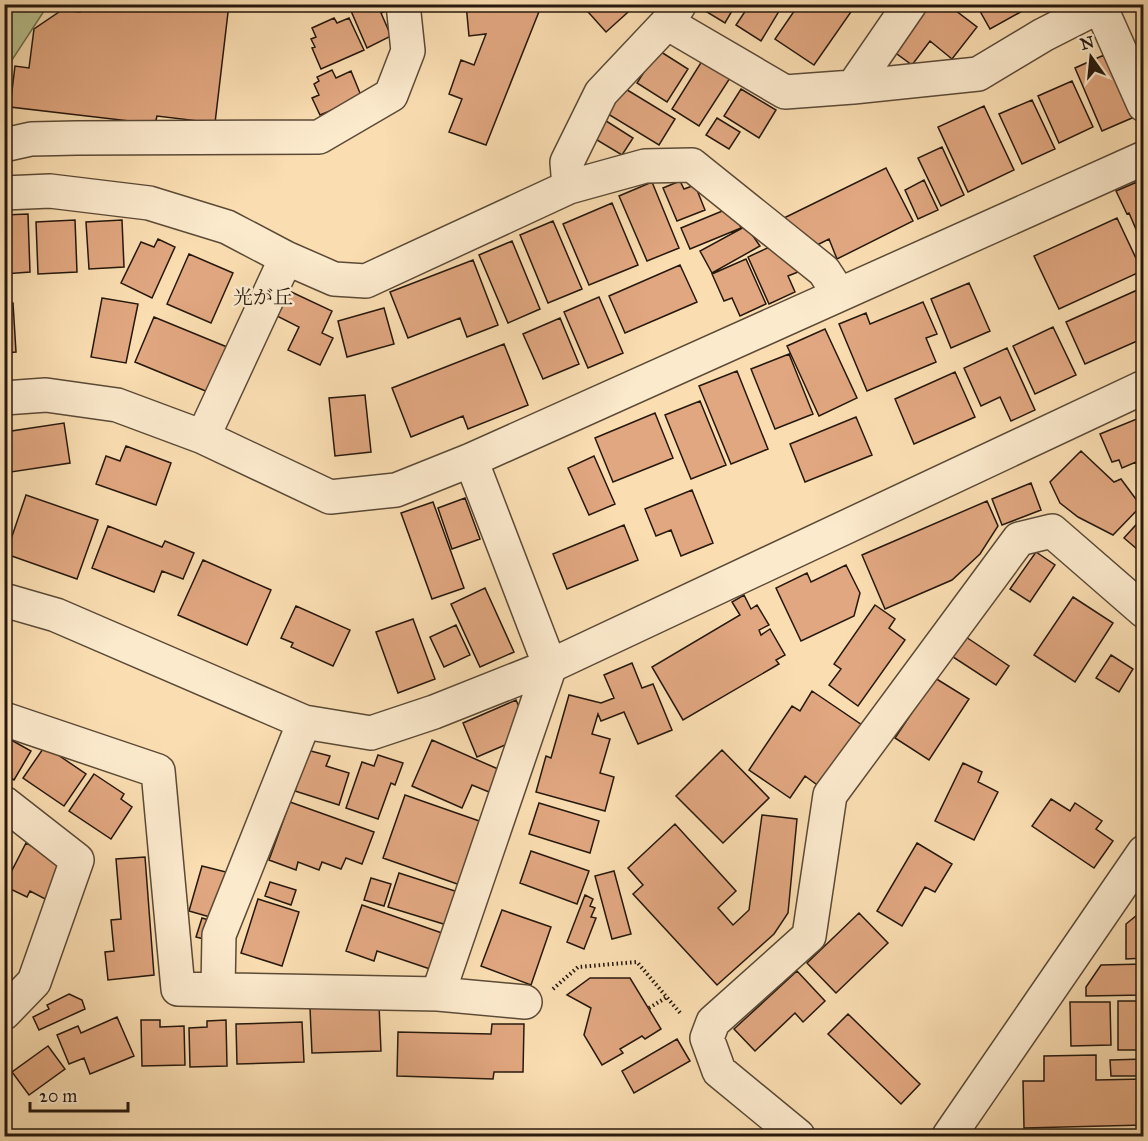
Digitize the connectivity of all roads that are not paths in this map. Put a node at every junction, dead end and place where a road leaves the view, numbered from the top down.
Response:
1 (403, 4) edge
2 (910, 4) edge
3 (673, 14) edge
4 (853, 87) junction
5 (1143, 105) edge
6 (4, 145) edge
7 (1143, 158) edge
8 (569, 187) junction
9 (4, 193) edge
10 (286, 258) junction
11 (839, 294) junction
12 (1143, 387) edge
13 (4, 398) edge
14 (203, 437) junction
15 (471, 460) junction
16 (4, 600) edge
17 (1143, 611) edge
18 (550, 666) junction
19 (4, 719) edge
20 (304, 722) junction
21 (4, 803) edge
22 (1143, 852) edge
23 (218, 989) junction
24 (438, 994) junction
25 (536, 998) road end
26 (4, 1013) edge
27 (798, 1137) edge
28 (949, 1137) edge

1 - 6 street
2 - 4 street
3 - 4 street
3 - 8 street
4 - 5 street
7 - 11 street
8 - 10 street
8 - 11 street
9 - 10 street
10 - 14 street
11 - 15 street
12 - 18 street
13 - 14 street
14 - 15 street
15 - 18 street
16 - 20 street
17 - 27 street
18 - 20 street
18 - 24 street
19 - 23 street
20 - 23 street
21 - 26 street
22 - 28 street
23 - 24 street
24 - 25 street

